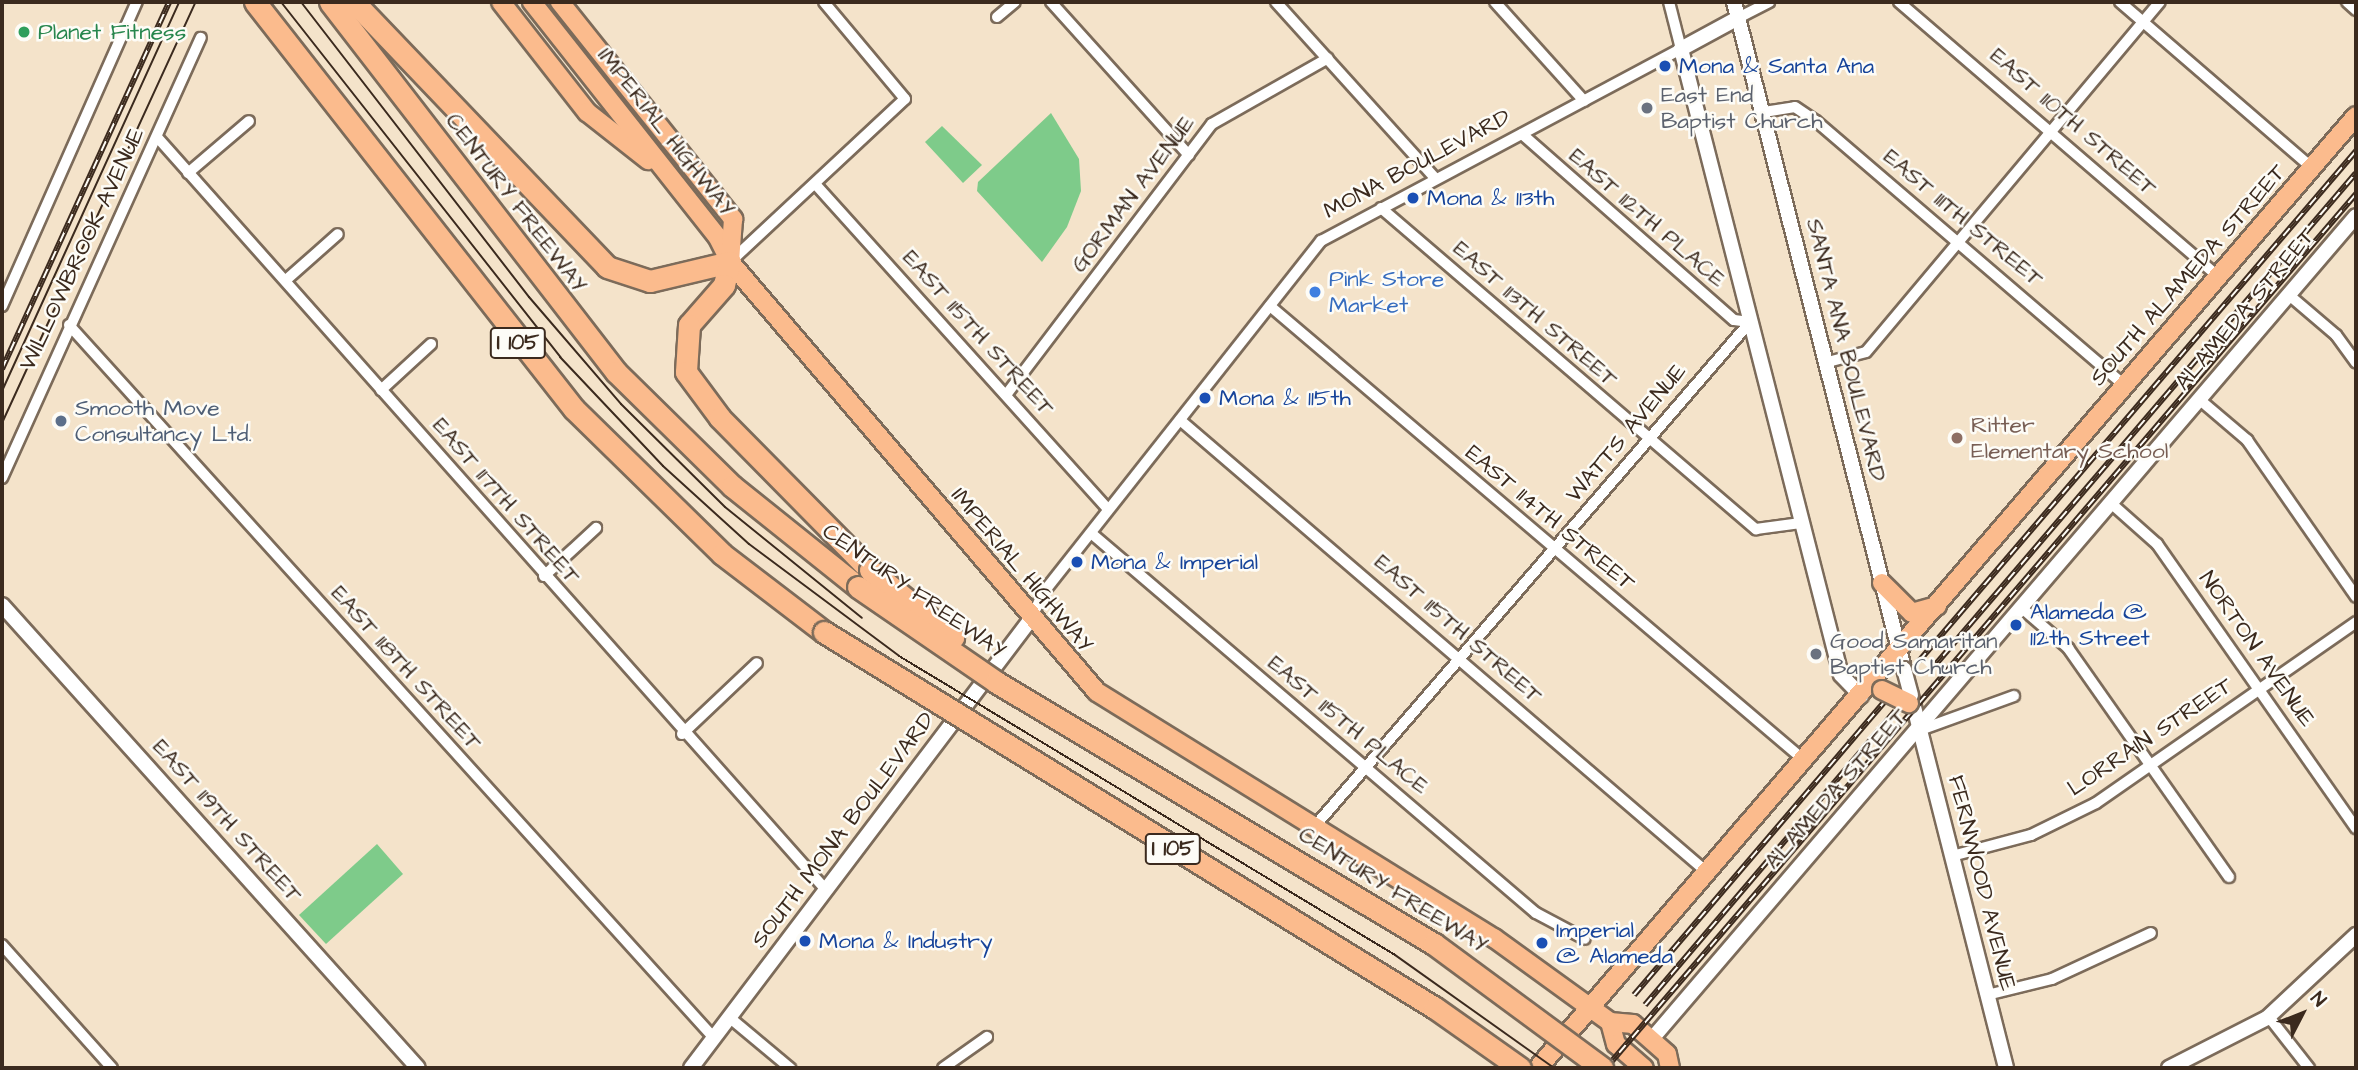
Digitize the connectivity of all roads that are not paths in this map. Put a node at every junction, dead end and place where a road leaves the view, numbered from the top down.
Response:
1 (137, 2) edge
2 (330, 2) edge
3 (354, 2) edge
4 (501, 2) edge
5 (532, 2) edge
6 (560, 2) edge
7 (824, 2) edge
8 (1016, 2) edge
9 (1051, 2) edge
10 (1276, 2) edge
11 (1495, 2) edge
12 (1669, 2) edge
13 (1734, 2) edge
14 (1769, 2) edge
15 (1899, 2) edge
16 (2120, 2) edge
17 (2160, 2) edge
18 (2347, 2) edge
19 (256, 4) edge
20 (2356, 10) edge
21 (997, 17) dead end
22 (1738, 18) junction
23 (2143, 22) junction
24 (201, 38) dead end
25 (1681, 48) junction
26 (1328, 58) junction
27 (1584, 101) junction
28 (1764, 112) junction
29 (2356, 116) edge
30 (249, 121) dead end
31 (2051, 130) junction
32 (1522, 134) junction
33 (157, 137) junction
34 (1189, 155) junction
35 (2312, 169) junction
36 (188, 173) junction
37 (1435, 178) junction
38 (672, 179) junction
39 (817, 186) junction
40 (1381, 208) junction
41 (2356, 216) edge
42 (338, 234) dead end
43 (1957, 240) junction
44 (730, 262) junction
45 (2218, 276) junction
46 (286, 280) junction
47 (2289, 295) junction
48 (2, 306) edge
49 (1270, 306) junction
50 (1750, 322) junction
51 (69, 325) junction
52 (431, 344) dead end
53 (1825, 363) junction
54 (2356, 363) edge
55 (2125, 386) junction
56 (381, 390) junction
57 (1006, 395) junction
58 (2200, 400) junction
59 (1180, 420) junction
60 (1648, 440) junction
61 (2, 478) edge
62 (2112, 503) junction
63 (1108, 509) junction
64 (1801, 523) junction
65 (596, 528) dead end
66 (1091, 533) junction
67 (1555, 550) junction
68 (544, 576) junction
69 (864, 579) junction
70 (1882, 583) junction
71 (2356, 597) edge
72 (2, 605) edge
73 (1937, 606) junction
74 (2023, 609) junction
75 (1031, 619) junction
76 (2356, 622) edge
77 (1899, 651) junction
78 (1460, 658) junction
79 (757, 663) dead end
80 (2259, 690) junction
81 (1861, 696) junction
82 (2014, 696) dead end
83 (1912, 703) junction
84 (1920, 730) junction
85 (682, 734) junction
86 (1805, 761) junction
87 (2151, 765) junction
88 (1366, 767) junction
89 (1315, 826) junction
90 (2356, 828) edge
91 (1952, 856) junction
92 (1707, 873) junction
93 (2229, 877) dead end
94 (826, 890) junction
95 (2151, 933) dead end
96 (2356, 935) edge
97 (1585, 939) dead end
98 (2, 946) edge
99 (1987, 995) junction
100 (1590, 1006) junction
101 (729, 1017) junction
102 (2269, 1017) junction
103 (1609, 1022) junction
104 (987, 1037) dead end
105 (714, 1038) junction
106 (1651, 1040) junction
107 (112, 1068) edge
108 (418, 1068) edge
109 (691, 1068) edge
110 (790, 1068) edge
111 (943, 1068) edge
112 (1520, 1068) edge
113 (1538, 1068) edge
114 (1602, 1068) edge
115 (1644, 1068) edge
116 (1670, 1068) edge
117 (2006, 1068) edge
118 (2169, 1068) edge
119 (2309, 1068) edge

1 - 48 street
2 - 69 highway, CENTURY FREEWAY / I 105
3 - 44 highway
4 - 38 main road
5 - 38 main road, IMPERIAL HIGHWAY
6 - 44 main road
7 - 39 street
8 - 21 street
9 - 34 street
10 - 26 street
11 - 27 street
12 - 25 street
13 - 22 street, SANTA ANA BOULEVARD
14 - 22 street, MONA BOULEVARD
15 - 31 street, EAST 110TH STREET
16 - 23 street
17 - 23 street
18 - 20 street
19 - 112 highway, I 105, bridge
22 - 25 street, MONA BOULEVARD
22 - 28 street, SANTA ANA BOULEVARD
23 - 31 street
23 - 35 street
24 - 33 street, WILLOWBROOK AVENUE
25 - 27 street, MONA BOULEVARD
25 - 50 street
26 - 34 street, GORMAN AVENUE
26 - 37 street
27 - 32 street, MONA BOULEVARD
28 - 43 street, EAST 111TH STREET
28 - 53 street, SANTA ANA BOULEVARD
29 - 35 main road, SOUTH ALAMEDA STREET
30 - 36 street
31 - 43 street
31 - 45 street, EAST 110TH STREET
32 - 37 street, MONA BOULEVARD
32 - 50 street, EAST 112TH PLACE
33 - 36 street, EAST 117TH STREET
33 - 51 street, WILLOWBROOK AVENUE
34 - 57 street, GORMAN AVENUE
35 - 45 main road, SOUTH ALAMEDA STREET
36 - 46 street, EAST 117TH STREET
37 - 40 street, MONA BOULEVARD
38 - 44 main road, IMPERIAL HIGHWAY
39 - 44 street
39 - 57 street, EAST 115TH STREET
40 - 49 street, MONA BOULEVARD
40 - 60 street, EAST 113TH STREET
41 - 47 street, ALAMEDA STREET
42 - 46 street
43 - 53 street
43 - 55 street, EAST 111TH STREET
44 - 69 highway
44 - 75 main road, IMPERIAL HIGHWAY
45 - 55 main road, SOUTH ALAMEDA STREET
46 - 56 street, EAST 117TH STREET
47 - 54 street
47 - 58 street, ALAMEDA STREET
49 - 59 street, MONA BOULEVARD
49 - 67 street, EAST 114TH STREET
50 - 60 street, WATTS AVENUE
50 - 64 street
51 - 61 street, WILLOWBROOK AVENUE
51 - 105 street, EAST 118TH STREET
52 - 56 street
53 - 70 street, SANTA ANA BOULEVARD
55 - 73 main road, SOUTH ALAMEDA STREET
56 - 68 street, EAST 117TH STREET
57 - 63 street, EAST 115TH STREET
58 - 62 street, ALAMEDA STREET
58 - 71 street
59 - 63 street, MONA BOULEVARD
59 - 78 street, EAST 115TH STREET
60 - 64 street, EAST 113TH STREET
60 - 67 street, WATTS AVENUE
62 - 74 street, ALAMEDA STREET
62 - 80 street, NORTON AVENUE
63 - 66 street, MONA BOULEVARD
64 - 81 street
65 - 68 street
66 - 75 street, MONA BOULEVARD
66 - 88 street, EAST 115TH PLACE
67 - 78 street, WATTS AVENUE
67 - 86 street, EAST 114TH STREET
68 - 85 street, EAST 117TH STREET
69 - 114 highway, CENTURY FREEWAY / I 105, bridge
70 - 73 main road
70 - 77 street, SANTA ANA BOULEVARD
72 - 108 street, EAST 119TH STREET
73 - 77 main road, SOUTH ALAMEDA STREET
74 - 84 street, ALAMEDA STREET
74 - 87 street
75 - 89 main road, IMPERIAL HIGHWAY
75 - 94 street, SOUTH MONA BOULEVARD
76 - 80 street, LORRAIN STREET
77 - 81 main road, SOUTH ALAMEDA STREET
77 - 83 street, SANTA ANA BOULEVARD, bridge
78 - 88 street, WATTS AVENUE
78 - 92 street, EAST 115TH STREET
79 - 85 street
80 - 87 street, LORRAIN STREET
80 - 90 street, NORTON AVENUE
81 - 83 main road, bridge
81 - 86 main road, SOUTH ALAMEDA STREET
82 - 84 street
83 - 84 street, FERNWOOD AVENUE
84 - 91 street, FERNWOOD AVENUE
84 - 106 street, ALAMEDA STREET
85 - 94 street, EAST 117TH STREET
86 - 92 main road, SOUTH ALAMEDA STREET
87 - 91 street, LORRAIN STREET
87 - 93 street
88 - 89 street, WATTS AVENUE
88 - 97 street, EAST 115TH PLACE
89 - 100 main road, IMPERIAL HIGHWAY
91 - 99 street, FERNWOOD AVENUE
92 - 100 main road, SOUTH ALAMEDA STREET
94 - 101 street, SOUTH MONA BOULEVARD
95 - 99 street
96 - 102 street
98 - 107 street
99 - 117 street, FERNWOOD AVENUE
100 - 103 main road, IMPERIAL HIGHWAY
100 - 113 main road
101 - 105 street, SOUTH MONA BOULEVARD
101 - 110 street
102 - 118 street
102 - 119 street
103 - 106 main road, IMPERIAL HIGHWAY
103 - 115 main road, IMPERIAL HIGHWAY
104 - 111 street
105 - 109 street, SOUTH MONA BOULEVARD
106 - 116 main road, IMPERIAL HIGHWAY

